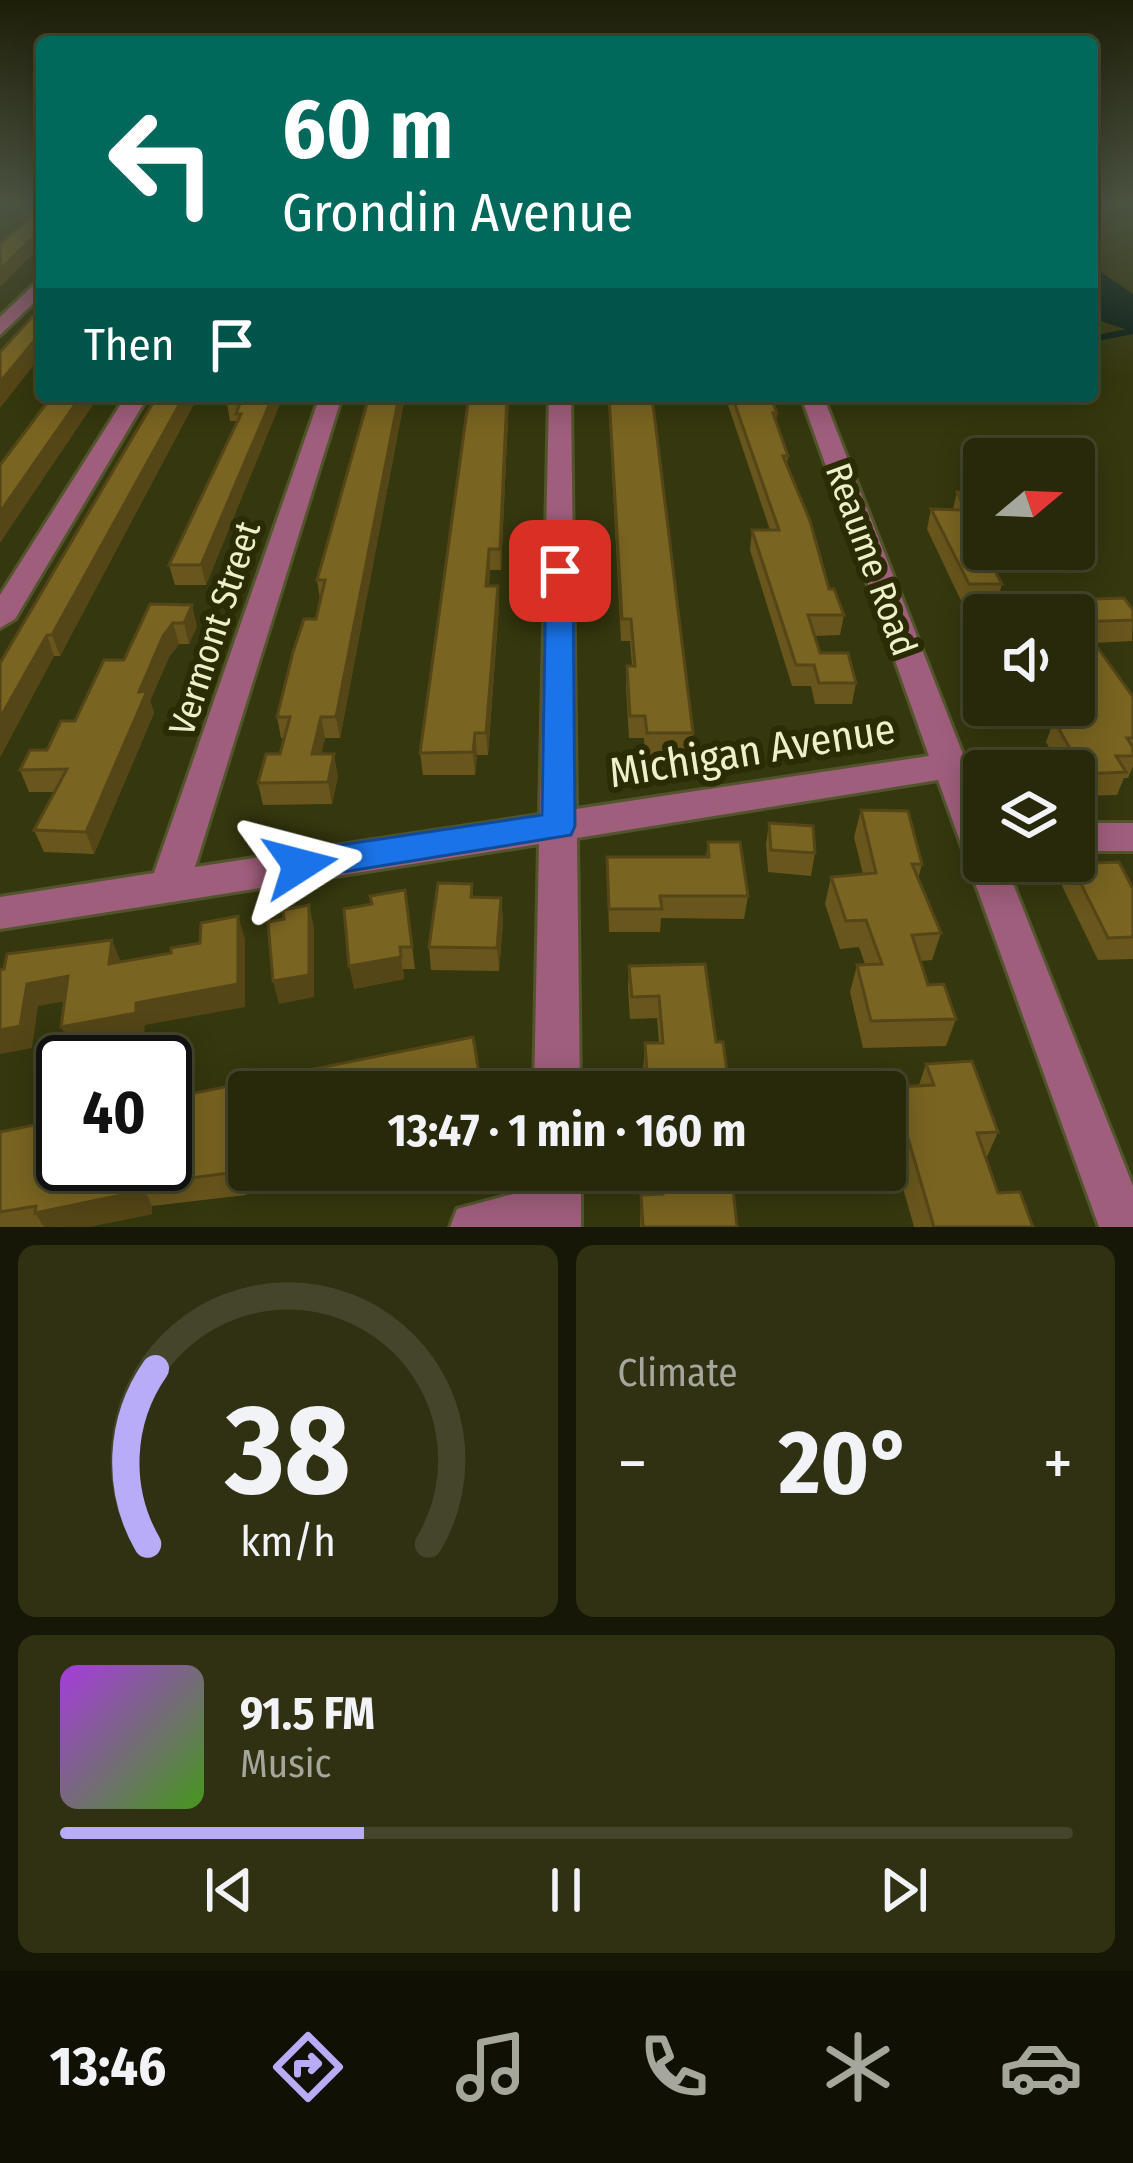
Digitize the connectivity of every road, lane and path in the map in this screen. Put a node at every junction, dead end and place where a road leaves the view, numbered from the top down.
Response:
1 (36, 290) edge
2 (0, 329) edge
3 (133, 402) edge
4 (329, 402) edge
5 (560, 402) edge
6 (814, 402) edge
7 (0, 619) edge
8 (948, 766) junction
9 (963, 802) edge
10 (559, 826) junction
11 (1133, 836) edge
12 (1095, 837) edge
13 (995, 882) edge
14 (170, 884) junction
15 (0, 913) edge
16 (557, 1071) edge
17 (556, 1202) edge
18 (475, 1227) edge
19 (1124, 1227) edge

1 - 2 street
3 - 7 street
4 - 14 street, Vermont Street
5 - 10 street
6 - 8 street, Reaume Road
8 - 9 street, Reaume Road
8 - 10 street, Michigan Avenue
10 - 14 street, Michigan Avenue
10 - 16 street
11 - 12 street
13 - 19 street, Reaume Road
14 - 15 street, Michigan Avenue
17 - 18 street

